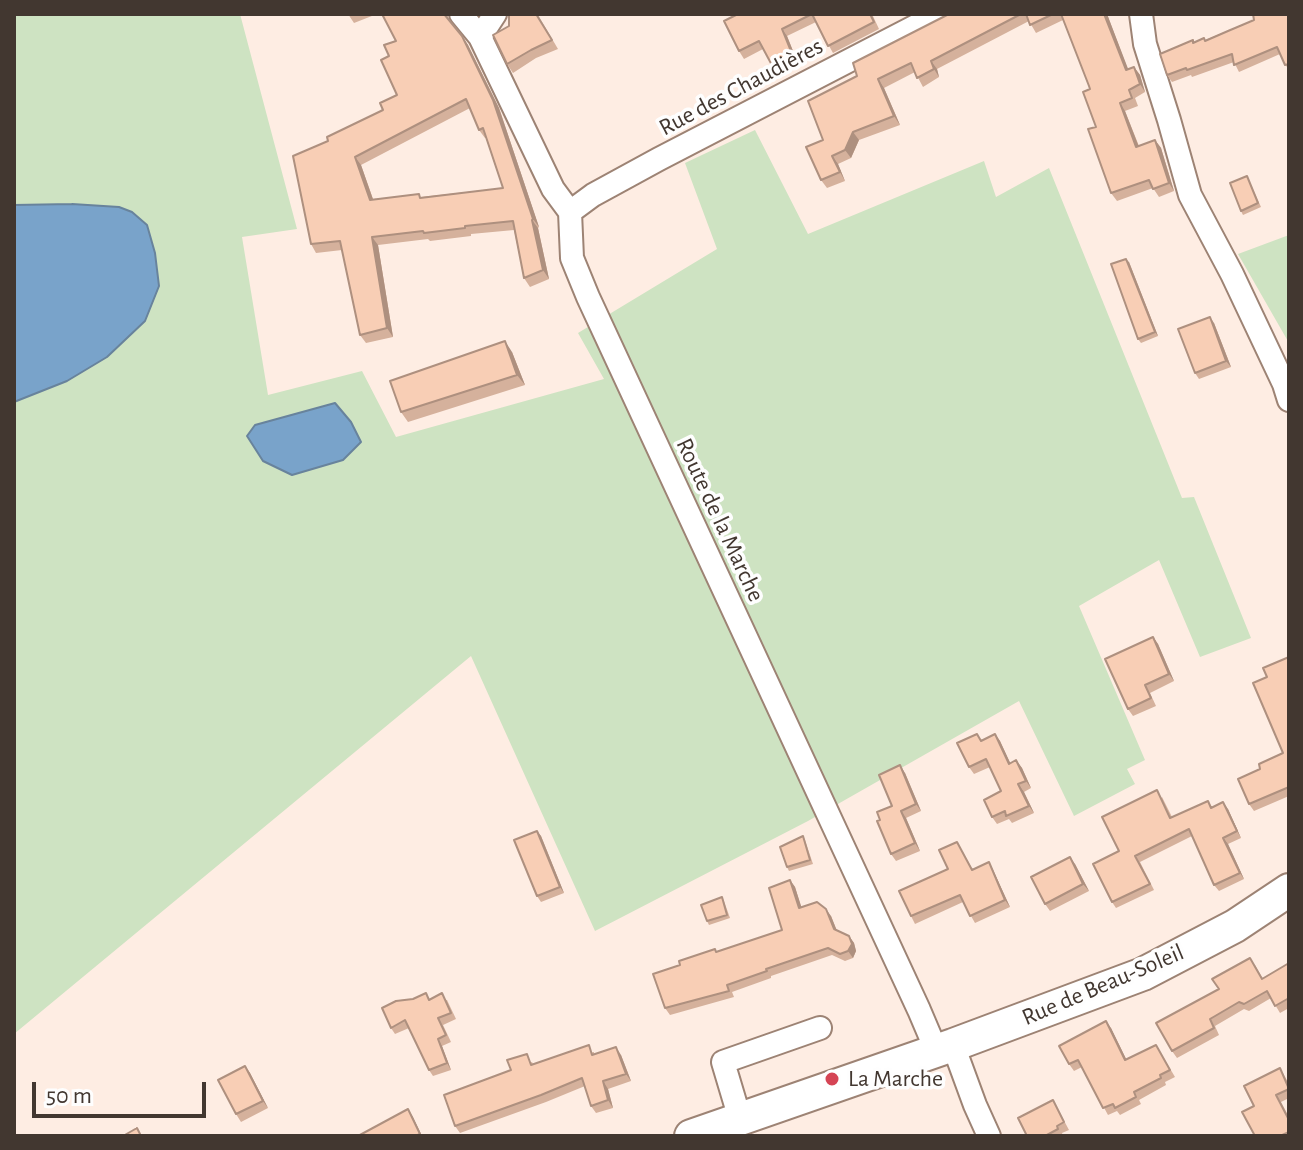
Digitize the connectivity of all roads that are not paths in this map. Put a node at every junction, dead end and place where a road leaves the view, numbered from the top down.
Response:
1 (461, 14) edge
2 (495, 14) edge
3 (939, 14) edge
4 (1141, 14) edge
5 (480, 37) junction
6 (570, 212) junction
7 (1289, 400) edge
8 (1289, 890) edge
9 (820, 1028) dead end
10 (944, 1048) junction
11 (740, 1119) junction
12 (691, 1136) edge
13 (989, 1136) edge

1 - 5 street
2 - 5 street
3 - 6 street, Rue des Chaudières
4 - 7 street
5 - 6 street
6 - 10 street, Route de la Marche
8 - 10 street, Rue de Beau-Soleil
9 - 11 street
10 - 11 street, Rue de Beau-Soleil
10 - 13 street, Route de la Marche
11 - 12 street, Rue de Beau-Soleil

